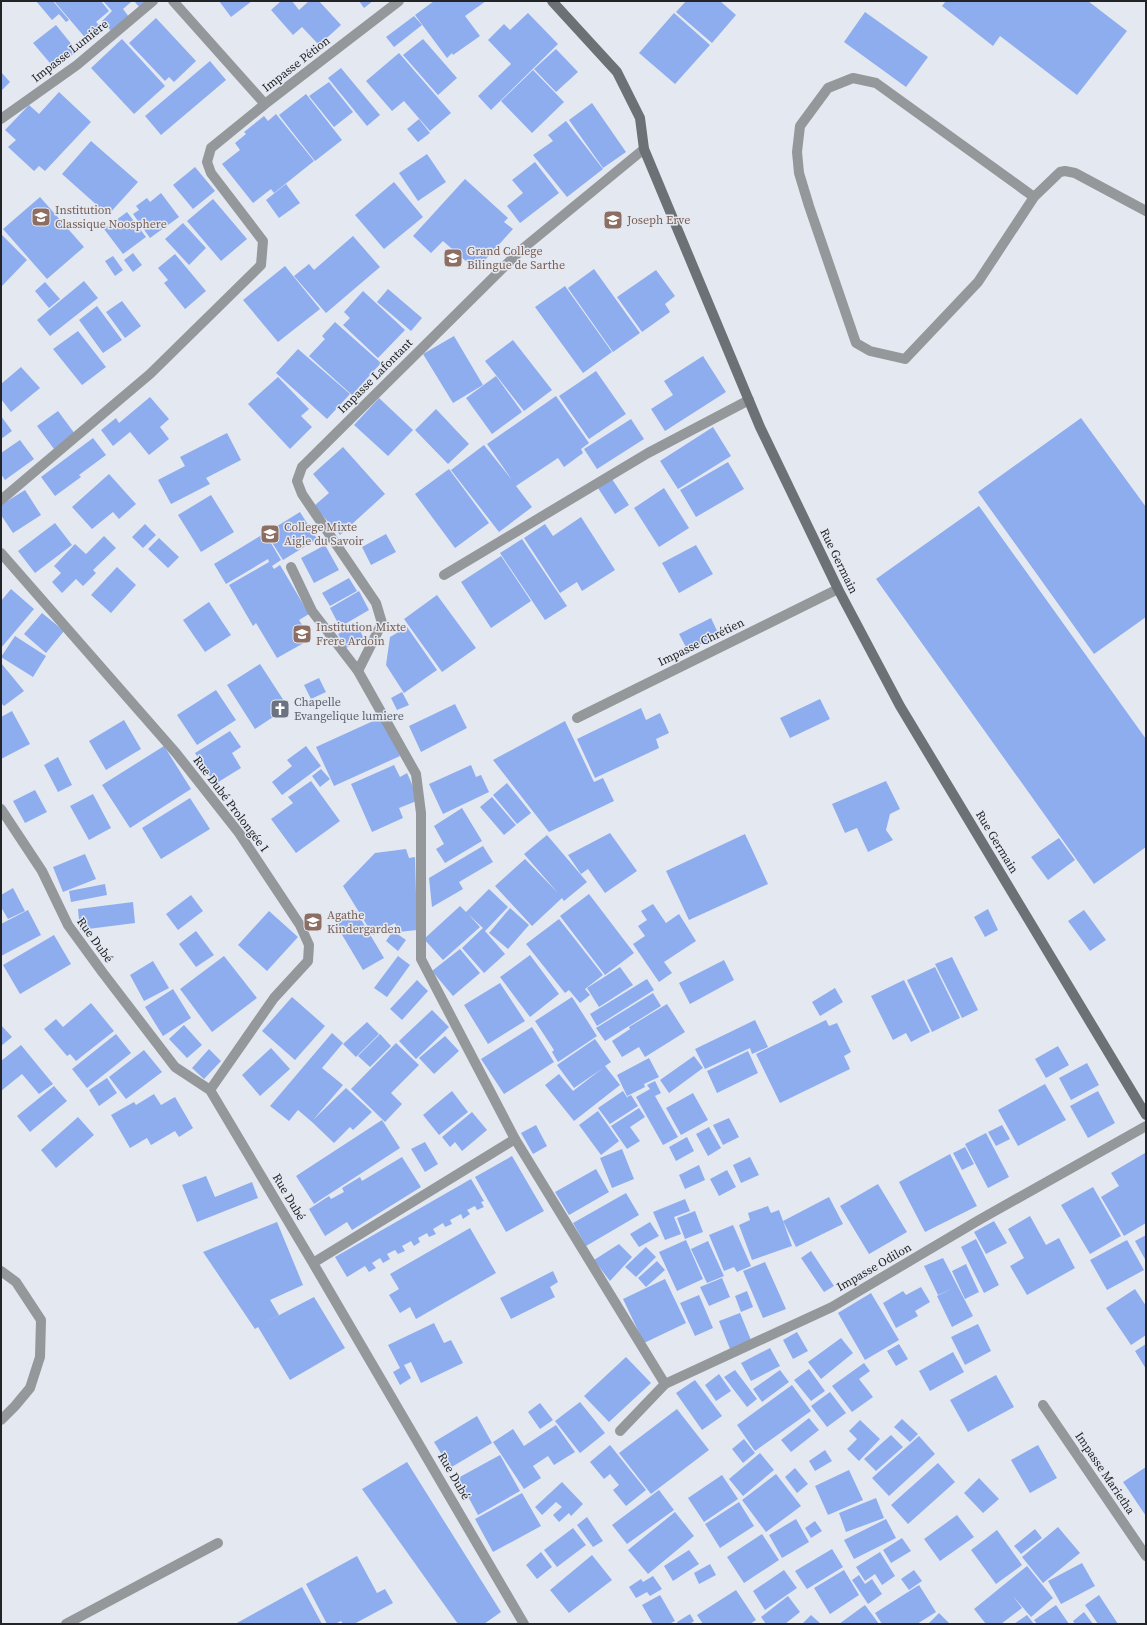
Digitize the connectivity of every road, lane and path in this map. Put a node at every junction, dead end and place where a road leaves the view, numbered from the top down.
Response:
1 (153, 1) edge
2 (173, 1) edge
3 (399, 1) edge
4 (556, 2) edge
5 (265, 104) junction
6 (1, 119) edge
7 (644, 149) junction
8 (1034, 197) junction
9 (1146, 211) edge
10 (749, 400) junction
11 (1, 500) edge
12 (1, 553) edge
13 (291, 567) dead end
14 (444, 575) dead end
15 (838, 589) junction
16 (358, 671) junction
17 (577, 718) dead end
18 (1, 808) edge
19 (210, 1090) junction
20 (1146, 1115) edge
21 (1146, 1126) edge
22 (515, 1139) junction
23 (313, 1263) junction
24 (1, 1271) edge
25 (665, 1384) junction
26 (1043, 1405) dead end
27 (1, 1420) edge
28 (620, 1431) dead end
29 (218, 1543) dead end
30 (1146, 1556) edge
31 (66, 1624) edge
32 (524, 1624) edge

1 - 6 street, Impasse Lumière
2 - 5 street
3 - 5 street, Impasse Pétion
4 - 7 street, Rue Germain
5 - 11 street, Impasse Pétion
7 - 10 street, Rue Germain
7 - 16 street, Impasse Lafontant
8 - 8 street
8 - 9 street
10 - 14 street
10 - 15 street, Rue Germain
12 - 19 street, Rue Dubé Prolongée I
13 - 16 street
15 - 17 street, Impasse Chrétien
15 - 20 street, Rue Germain
16 - 22 street
18 - 19 street, Rue Dubé
19 - 23 street, Rue Dubé
21 - 25 street, Impasse Odilon
22 - 23 street
22 - 25 street
23 - 32 street, Rue Dubé
24 - 27 street
25 - 28 street, Impasse Odilon
26 - 30 street, Impasse Marietha
29 - 31 street

